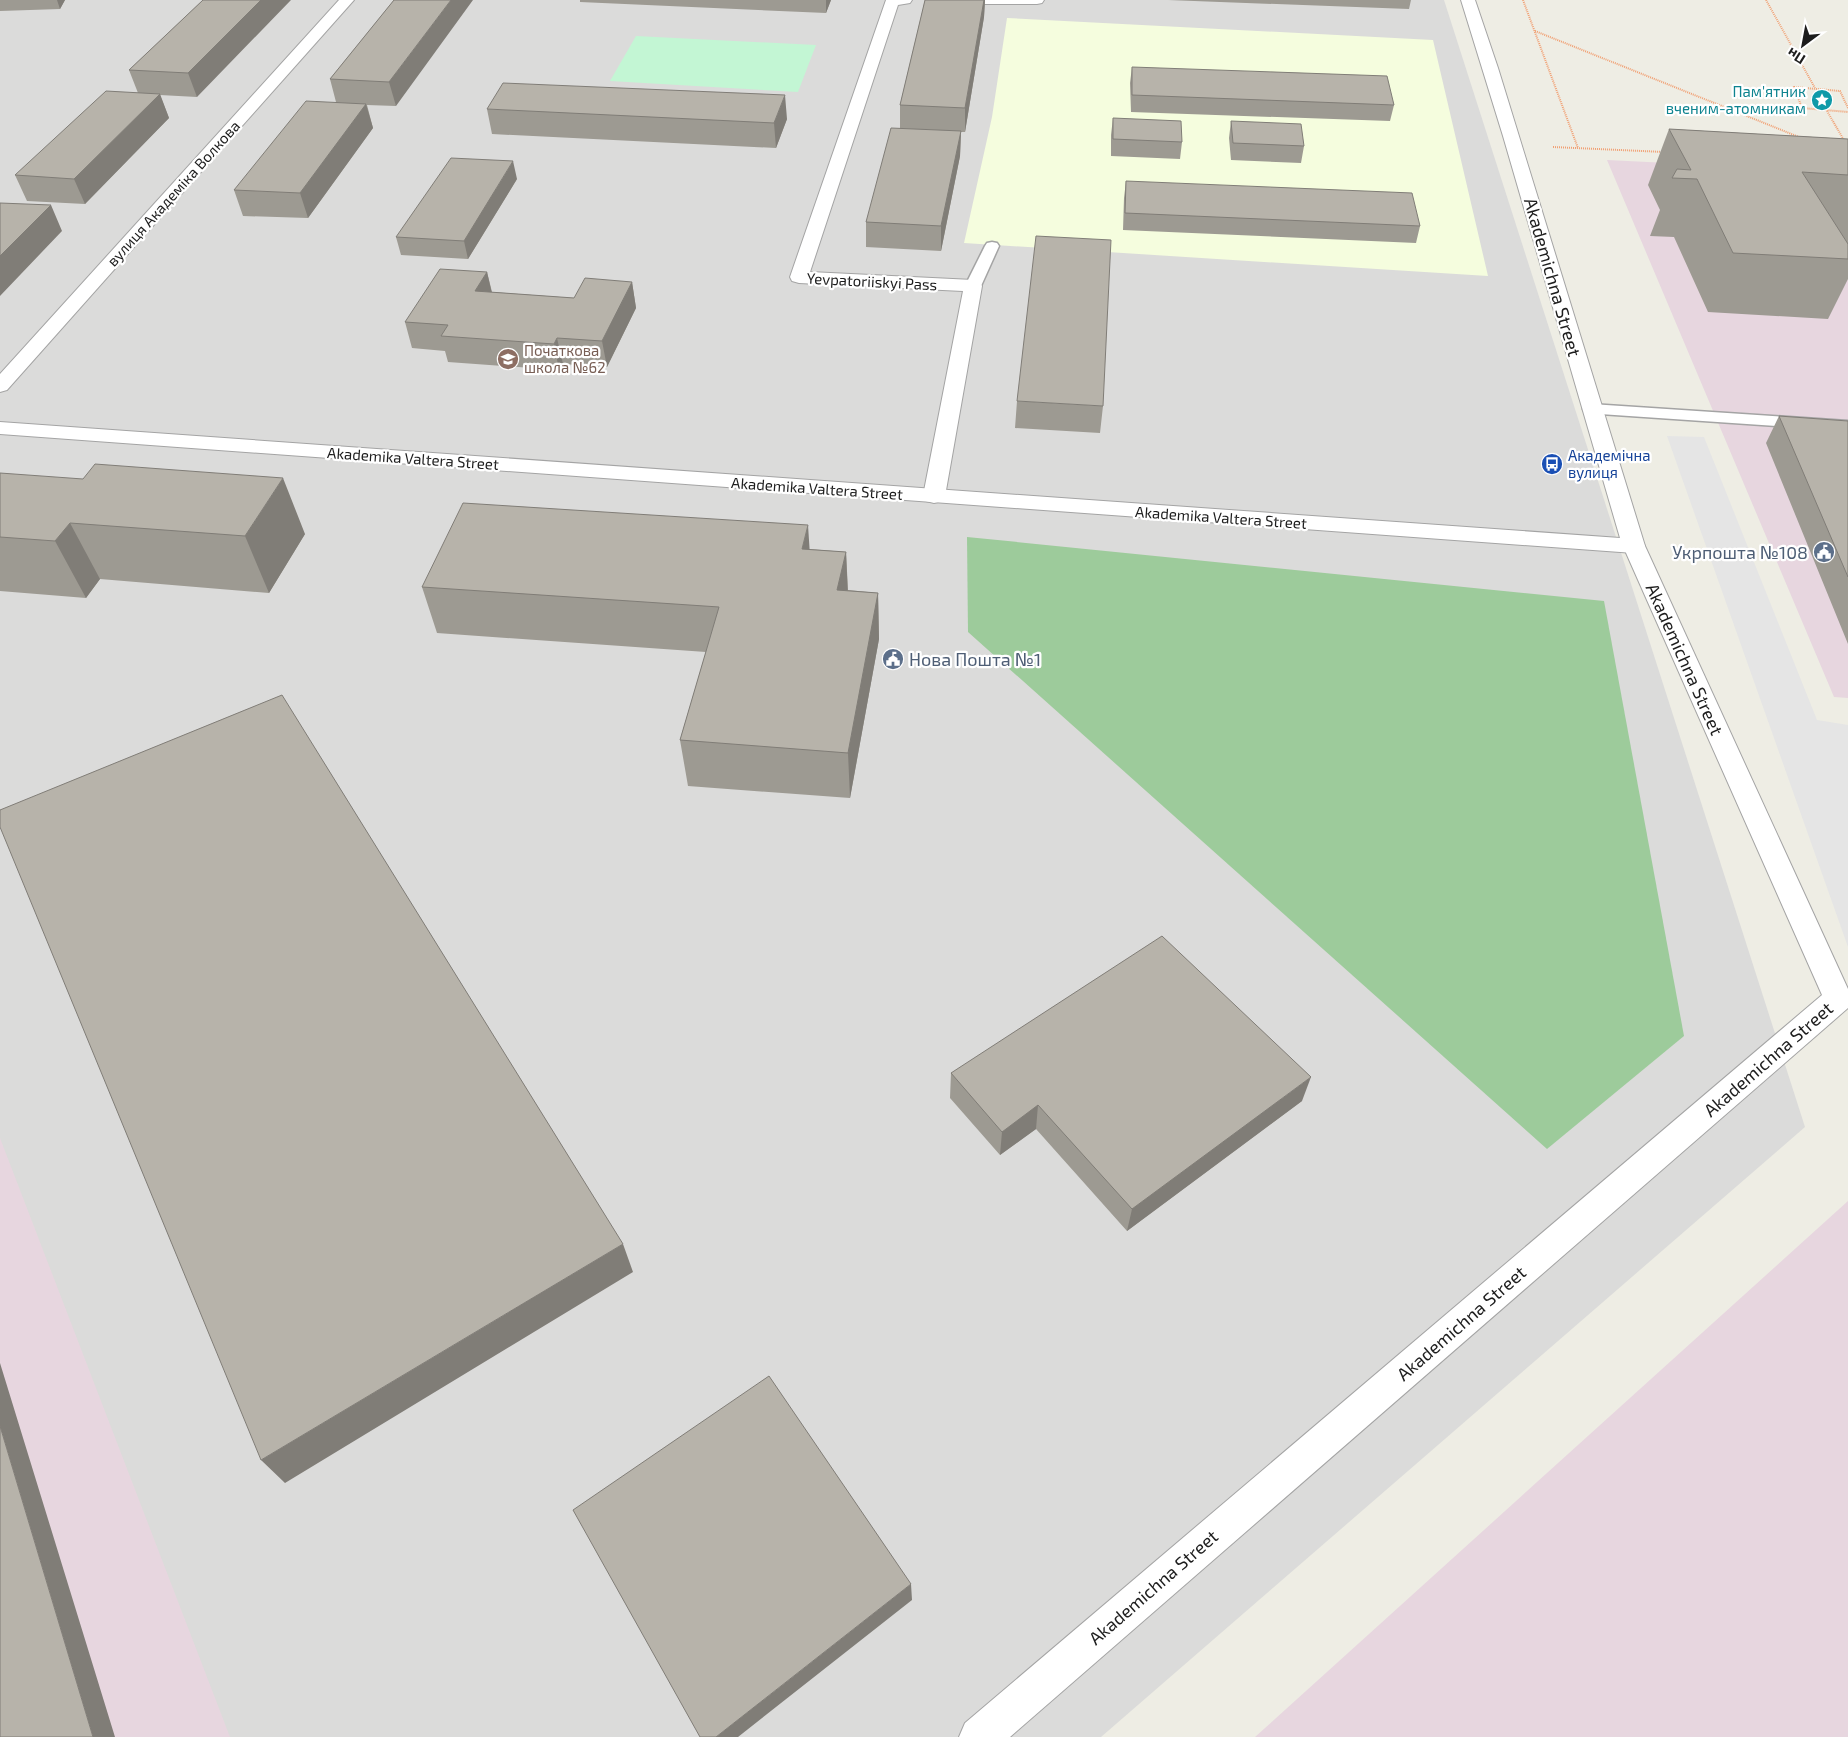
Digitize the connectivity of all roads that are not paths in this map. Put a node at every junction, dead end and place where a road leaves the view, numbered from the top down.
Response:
1 (347, 0) edge
2 (905, 0) edge
3 (983, 0) edge
4 (1037, 0) edge
5 (1468, 0) edge
6 (992, 246) dead end
7 (973, 286) junction
8 (0, 386) edge
9 (1591, 409) junction
10 (1848, 426) edge
11 (0, 428) edge
12 (934, 496) junction
13 (1634, 546) junction
14 (979, 1737) edge

1 - 8 street, вулиця Академіка Волкова
2 - 7 street, Yevpatoriiskyi Pass
3 - 4 street
5 - 9 street, Akademichna Street
6 - 7 lane
7 - 12 street
9 - 10 lane
9 - 13 street, Akademichna Street
11 - 12 street, Akademika Valtera Street
12 - 13 street, Akademika Valtera Street
13 - 14 street, Akademichna Street

